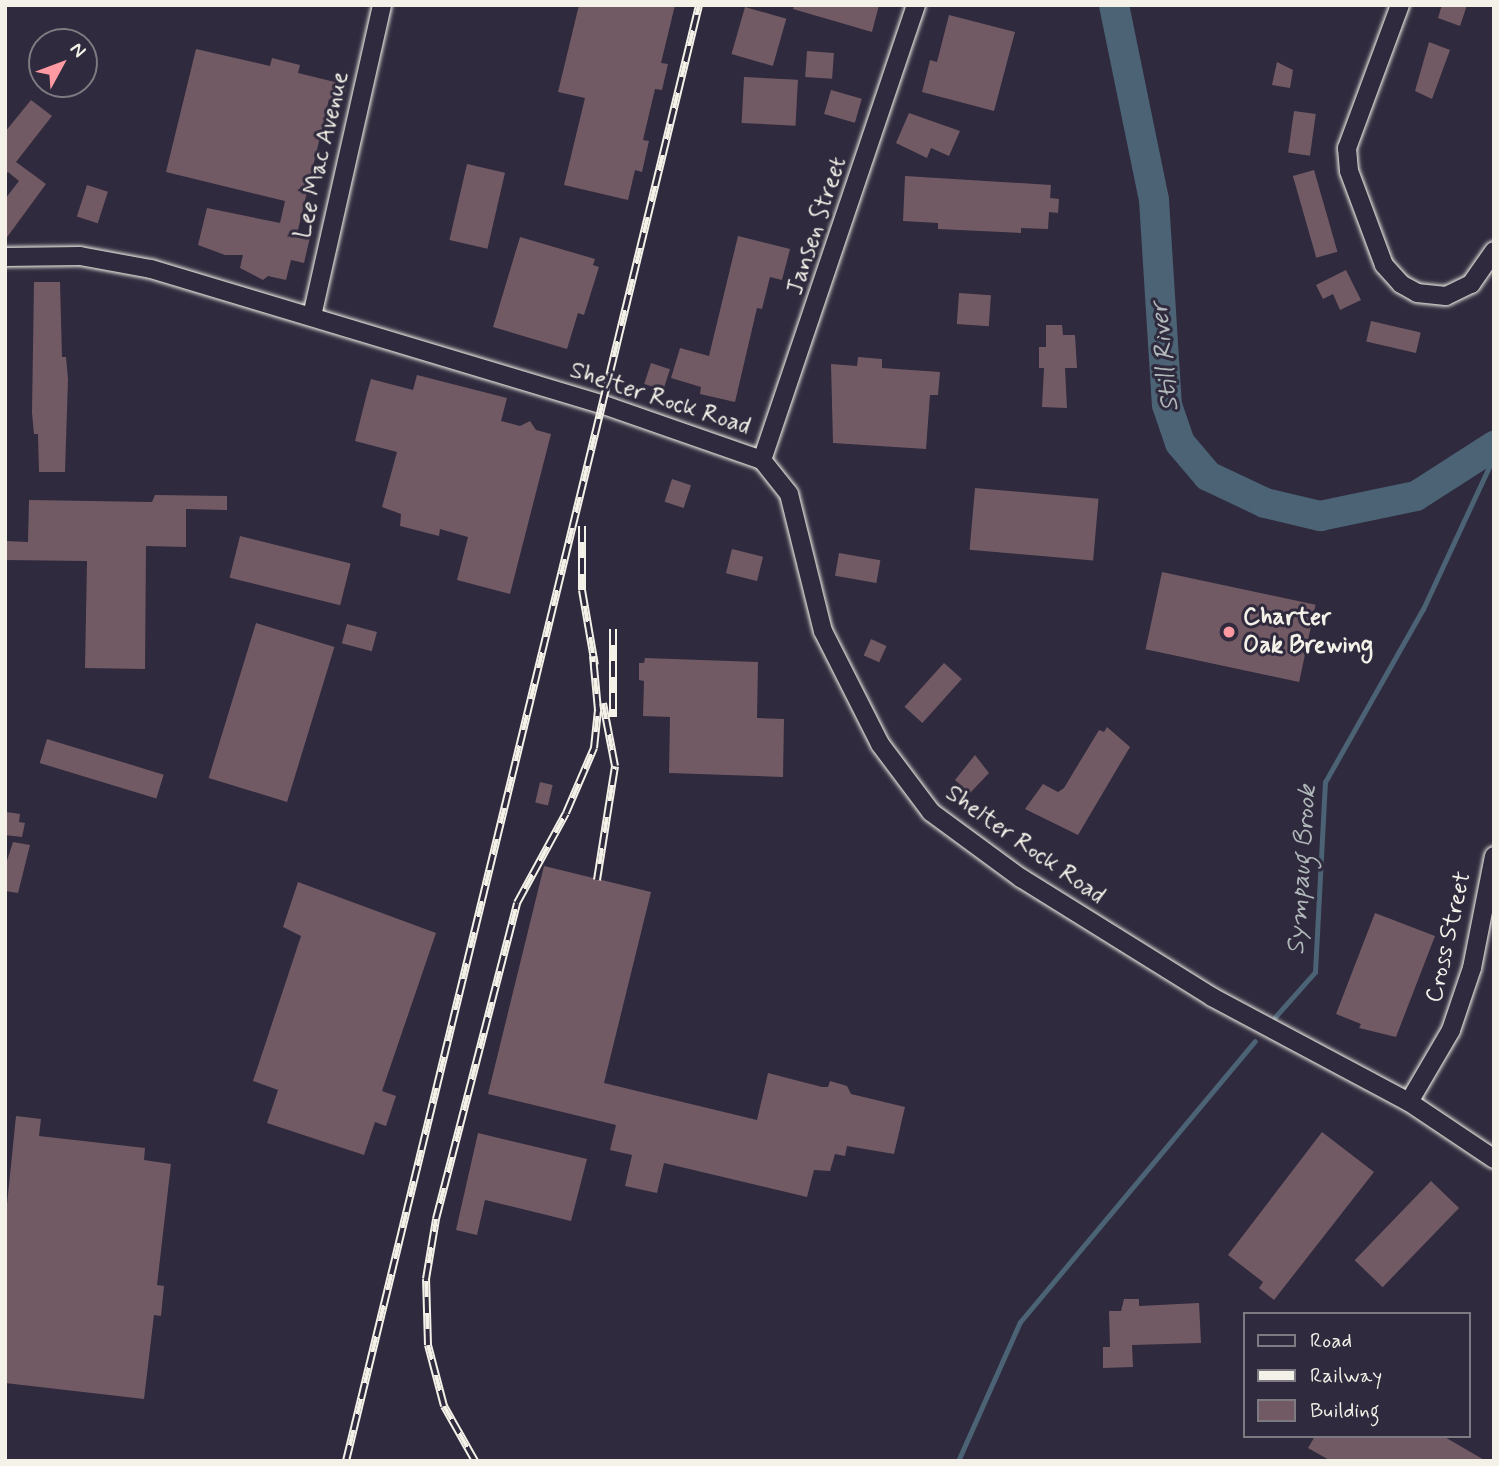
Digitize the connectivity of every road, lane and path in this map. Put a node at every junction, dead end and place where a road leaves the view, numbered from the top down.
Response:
1 (382, 5) edge
2 (916, 5) edge
3 (1400, 5) edge
4 (1494, 251) edge
5 (5, 257) edge
6 (312, 316) junction
7 (762, 460) junction
8 (1494, 856) edge
9 (1409, 1102) junction
10 (1494, 1159) edge

1 - 6 street, Lee Mac Avenue
2 - 7 street, Jansen Street
3 - 4 street
5 - 6 street, Shelter Rock Road
6 - 7 street, Shelter Rock Road
7 - 9 street, Shelter Rock Road
8 - 9 street, Cross Street
9 - 10 street, Shelter Rock Road

